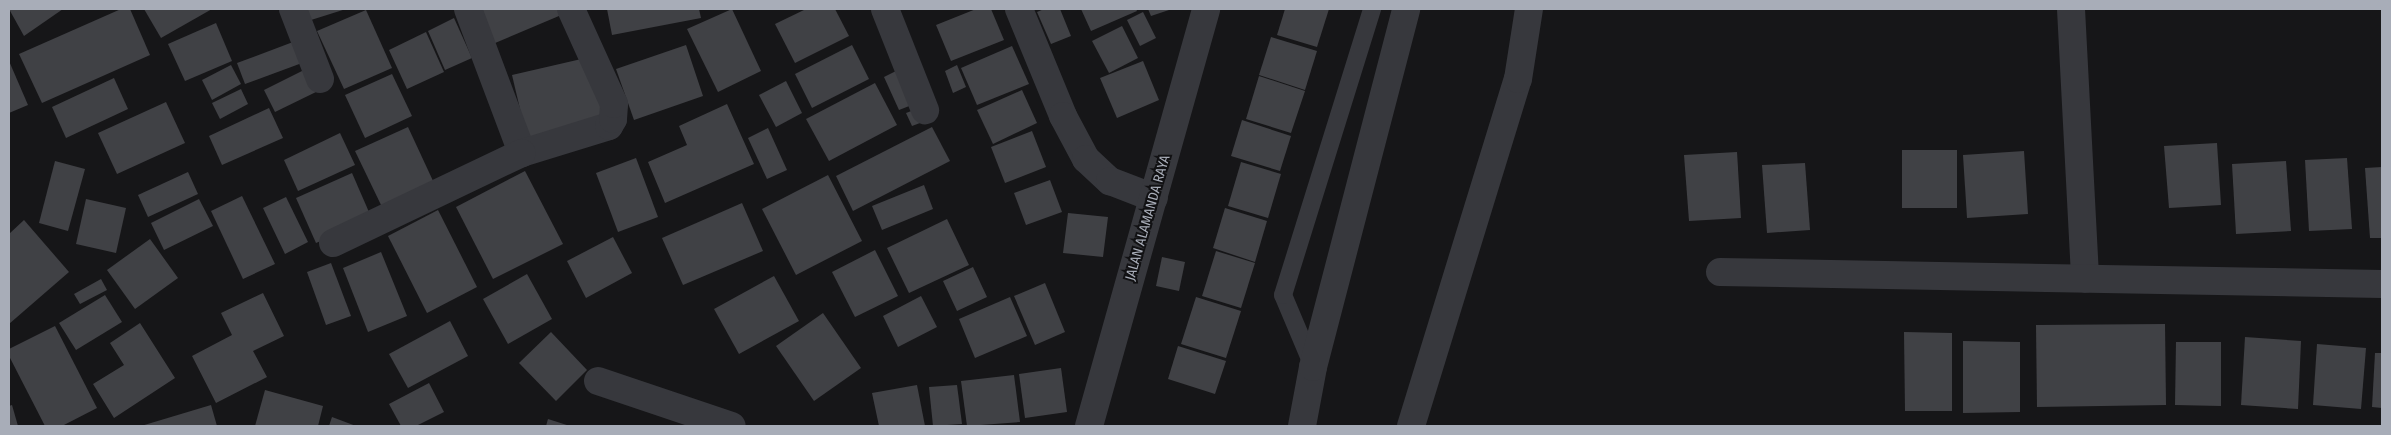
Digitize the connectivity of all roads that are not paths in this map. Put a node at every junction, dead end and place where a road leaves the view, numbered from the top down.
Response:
1 (293, 9) edge
2 (468, 9) edge
3 (571, 9) edge
4 (885, 9) edge
5 (1019, 9) edge
6 (1206, 9) edge
7 (1372, 9) edge
8 (1406, 9) edge
9 (1529, 9) edge
10 (2071, 9) edge
11 (320, 78) dead end
12 (925, 110) dead end
13 (522, 153) junction
14 (1154, 198) junction
15 (333, 243) dead end
16 (1720, 272) dead end
17 (2085, 279) junction
18 (2382, 284) edge
19 (1313, 367) junction
20 (598, 380) dead end
21 (732, 426) edge
22 (1090, 426) edge
23 (1302, 426) edge
24 (1411, 426) edge

1 - 11 street
2 - 13 street
3 - 13 street
4 - 12 street
5 - 14 street
6 - 14 street, JALAN ALAMANDA RAYA
7 - 19 lane
8 - 19 street
9 - 24 street
10 - 17 street
13 - 15 street
14 - 22 street, JALAN ALAMANDA RAYA
16 - 17 street
17 - 18 street
19 - 23 street
20 - 21 street

